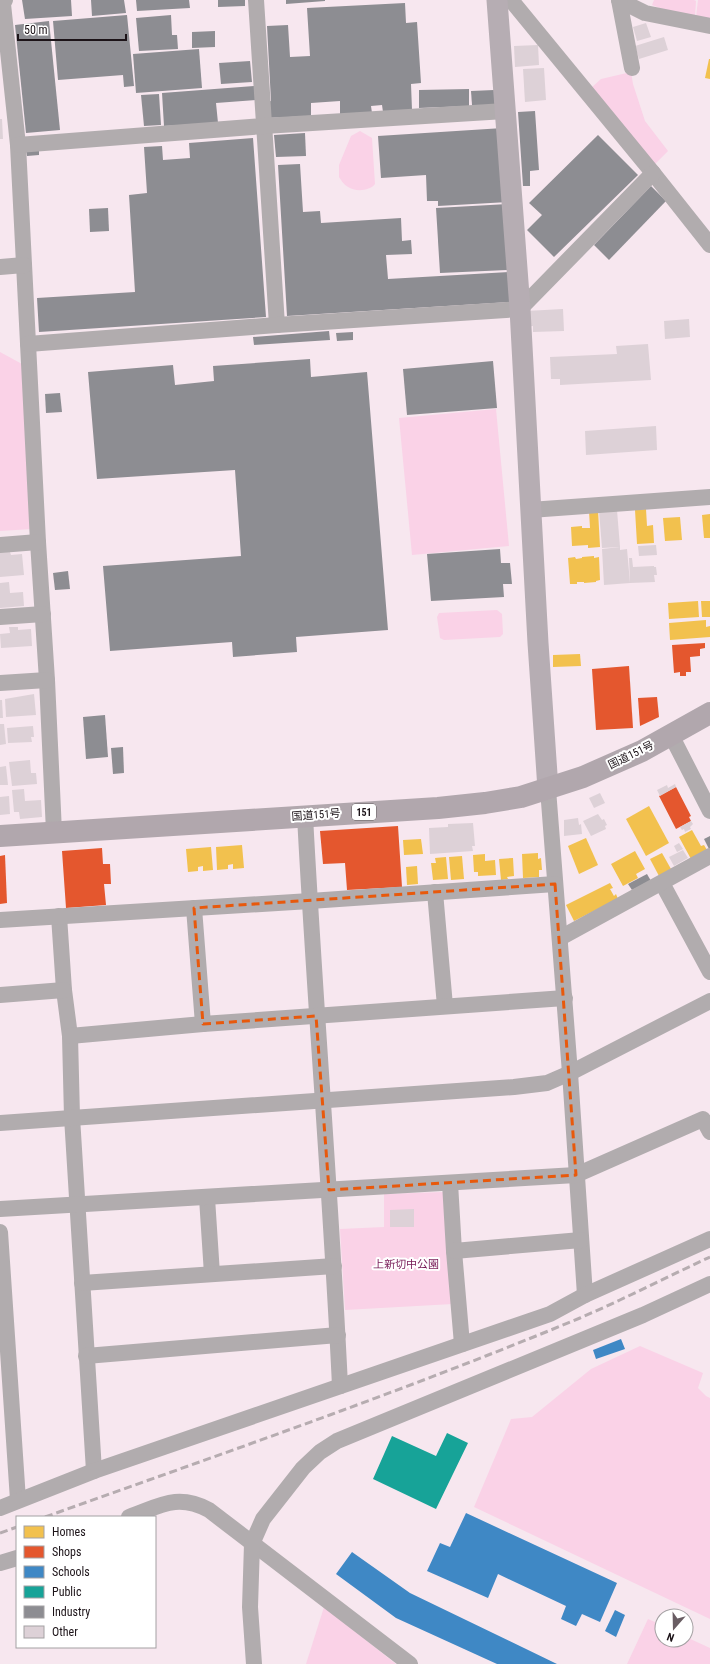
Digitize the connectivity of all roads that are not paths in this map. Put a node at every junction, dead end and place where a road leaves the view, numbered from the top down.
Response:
1 (256, 0) edge
2 (497, 0) edge
3 (511, 0) edge
4 (619, 0) edge
5 (3, 2) edge
6 (710, 26) edge
7 (632, 68) dead end
8 (505, 111) junction
9 (264, 126) junction
10 (18, 145) junction
11 (653, 172) junction
12 (710, 245) edge
13 (24, 265) junction
14 (0, 266) edge
15 (520, 309) junction
16 (277, 325) junction
17 (28, 344) junction
18 (710, 497) edge
19 (530, 510) junction
20 (38, 542) junction
21 (0, 545) edge
22 (43, 614) junction
23 (0, 617) edge
24 (47, 680) junction
25 (0, 683) edge
26 (710, 713) edge
27 (671, 735) junction
28 (548, 789) junction
29 (710, 810) edge
30 (306, 816) junction
31 (54, 832) junction
32 (0, 836) edge
33 (710, 856) edge
34 (662, 883) junction
35 (555, 884) junction
36 (435, 892) junction
37 (310, 901) junction
38 (194, 908) junction
39 (59, 916) junction
40 (0, 920) edge
41 (560, 938) junction
42 (710, 972) edge
43 (64, 990) junction
44 (0, 995) edge
45 (565, 998) junction
46 (710, 1001) edge
47 (445, 1006) junction
48 (316, 1016) junction
49 (204, 1024) junction
50 (70, 1036) junction
51 (570, 1073) junction
52 (322, 1100) junction
53 (72, 1117) junction
54 (0, 1123) edge
55 (710, 1132) edge
56 (576, 1175) junction
57 (450, 1183) junction
58 (329, 1190) junction
59 (207, 1198) junction
60 (77, 1204) junction
61 (0, 1209) edge
62 (0, 1232) edge
63 (710, 1239) edge
64 (581, 1240) junction
65 (454, 1251) junction
66 (334, 1266) junction
67 (212, 1274) junction
68 (82, 1284) junction
69 (710, 1284) edge
70 (585, 1295) junction
71 (338, 1335) junction
72 (462, 1344) junction
73 (86, 1356) junction
74 (340, 1386) junction
75 (94, 1472) junction
76 (18, 1500) junction
77 (0, 1508) edge
78 (132, 1516) edge
79 (252, 1544) junction
80 (16, 1558) edge
81 (0, 1563) edge
82 (254, 1664) edge
83 (410, 1664) edge

1 - 9 street
2 - 8 main road
3 - 11 street
4 - 6 street
4 - 7 street
5 - 10 street
8 - 9 street
8 - 15 main road
9 - 10 street
9 - 16 street
10 - 13 street
11 - 12 street
11 - 15 street
13 - 14 street
13 - 17 street
15 - 16 street
15 - 19 main road
16 - 17 street
17 - 20 street
18 - 19 street
19 - 28 main road
20 - 21 street
20 - 22 street
22 - 23 street
22 - 24 street
24 - 25 street
24 - 31 street
26 - 27 highway, 国道151号 / 151
27 - 28 highway, 国道151号 / 151
27 - 29 street
28 - 30 highway, 国道151号 / 151
28 - 35 street
30 - 31 highway, 国道151号 / 151
30 - 37 street
31 - 32 highway, 国道151号 / 151
33 - 34 street
34 - 41 street
34 - 42 street
35 - 36 street
35 - 41 street
36 - 37 street
36 - 47 street
37 - 38 street
37 - 48 street
38 - 39 street
38 - 49 street
39 - 40 street
39 - 43 street
41 - 45 street
43 - 44 street
43 - 50 street
45 - 47 street
45 - 51 street
46 - 51 street
47 - 48 street
48 - 49 street
48 - 52 street
49 - 50 street
50 - 53 street
51 - 52 street
51 - 56 street
52 - 53 street
52 - 58 street
53 - 54 street
53 - 60 street
55 - 56 street
56 - 57 street
56 - 64 street
57 - 58 street
57 - 65 street
58 - 59 street
58 - 66 street
59 - 60 street
59 - 67 street
60 - 61 street
60 - 68 street
62 - 76 street
63 - 70 street
64 - 65 street
64 - 70 street
65 - 72 street
66 - 67 street
66 - 71 street
67 - 68 street
68 - 73 street
69 - 79 street
70 - 72 street
71 - 73 street
71 - 74 street
72 - 74 street
73 - 75 street
74 - 75 street
75 - 76 street
76 - 77 street
78 - 79 street
79 - 82 street
79 - 83 street
80 - 81 street

